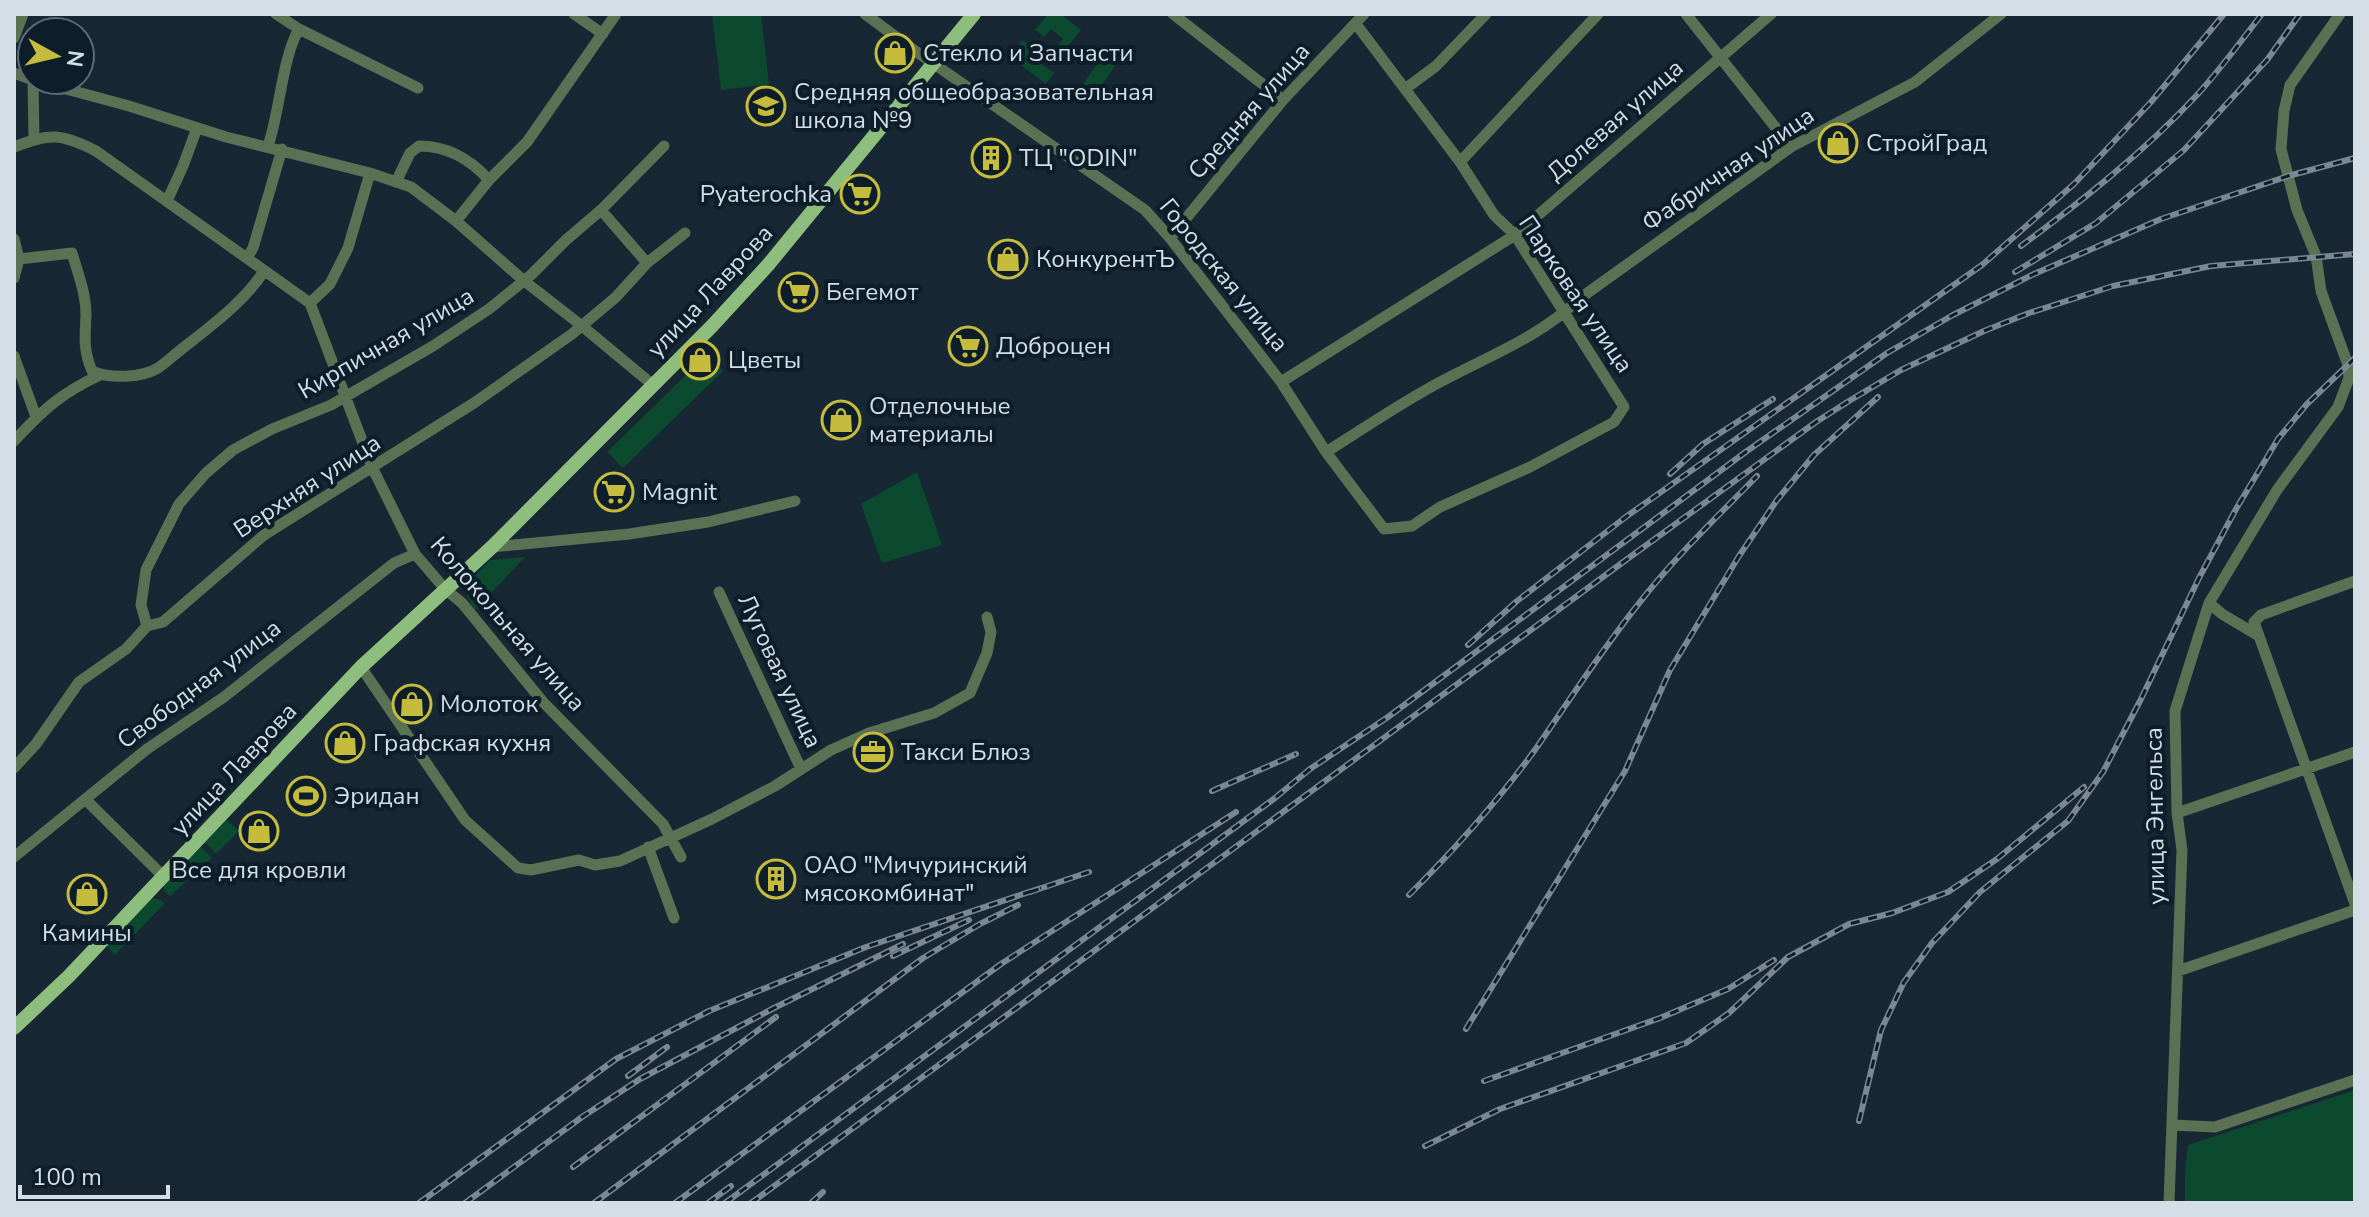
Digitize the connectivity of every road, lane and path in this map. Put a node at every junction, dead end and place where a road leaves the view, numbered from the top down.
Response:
1 (23, 14) edge
2 (276, 14) edge
3 (574, 14) edge
4 (616, 14) edge
5 (865, 14) edge
6 (974, 14) edge
7 (1173, 14) edge
8 (1486, 14) edge
9 (1598, 14) edge
10 (1686, 14) edge
11 (1771, 14) edge
12 (2001, 14) edge
13 (2340, 14) edge
14 (1360, 19) edge
15 (299, 29) junction
16 (603, 34) junction
17 (14, 38) edge
18 (1718, 57) junction
19 (932, 63) junction
20 (418, 88) dead end
21 (1405, 89) junction
22 (33, 96) edge
23 (92, 96) edge
24 (1283, 100) junction
25 (197, 128) junction
26 (34, 139) junction
27 (268, 146) junction
28 (664, 146) dead end
29 (14, 147) edge
30 (1791, 147) junction
31 (282, 149) junction
32 (1460, 162) junction
33 (370, 173) junction
34 (489, 180) junction
35 (396, 182) junction
36 (167, 201) junction
37 (601, 210) junction
38 (456, 221) junction
39 (685, 233) dead end
40 (1515, 235) junction
41 (1170, 238) junction
42 (14, 239) edge
43 (247, 258) junction
44 (19, 259) junction
45 (647, 263) junction
46 (264, 271) junction
47 (14, 278) edge
48 (523, 280) junction
49 (310, 303) junction
50 (1564, 314) junction
51 (582, 326) junction
52 (14, 356) edge
53 (100, 375) junction
54 (1281, 382) junction
55 (653, 385) junction
56 (346, 396) junction
57 (36, 417) junction
58 (14, 441) edge
59 (1326, 452) junction
60 (372, 467) junction
61 (795, 501) dead end
62 (1384, 529) joint
63 (492, 547) junction
64 (415, 554) junction
65 (2355, 581) edge
66 (445, 589) junction
67 (719, 592) dead end
68 (2209, 603) junction
69 (987, 617) dead end
70 (147, 626) junction
71 (2259, 636) junction
72 (361, 667) junction
73 (2355, 752) edge
74 (14, 768) edge
75 (801, 769) junction
76 (2307, 769) junction
77 (85, 799) junction
78 (2177, 813) junction
79 (671, 836) junction
80 (648, 847) junction
81 (14, 857) edge
82 (681, 857) dead end
83 (163, 876) junction
84 (2355, 907) edge
85 (674, 918) dead end
86 (2178, 971) junction
87 (14, 1028) edge
88 (2355, 1080) edge
89 (2172, 1125) junction
90 (2169, 1203) edge

1 - 17 street
2 - 15 street
3 - 16 street
4 - 16 street
5 - 19 street, Городская улица
6 - 19 main road, улица Лаврова
7 - 24 street
8 - 21 street
9 - 32 street
10 - 18 street
11 - 18 street, Долевая улица
12 - 30 street, Фабричная улица
13 - 68 street, улица Энгельса
14 - 21 street, Парковая улица
14 - 24 street, Средняя улица
15 - 20 street
15 - 27 street
16 - 34 street
18 - 30 street
18 - 40 street, Долевая улица
19 - 41 street, Городская улица
19 - 55 main road, улица Лаврова
21 - 32 street, Парковая улица
22 - 26 street
23 - 25 street
24 - 41 street, Средняя улица
25 - 27 street
25 - 36 street
26 - 29 street
26 - 36 street
27 - 31 street
28 - 37 street, Кирпичная улица
30 - 50 street, Фабричная улица
31 - 33 street
31 - 43 street
32 - 40 street, Парковая улица
33 - 35 street
33 - 49 street
34 - 35 street
34 - 38 street
35 - 38 street
36 - 43 street
37 - 45 street
37 - 48 street, Кирпичная улица
38 - 48 street
39 - 45 street, Верхняя улица
40 - 50 street, Парковая улица
40 - 54 street, Долевая улица
41 - 54 street, Городская улица
42 - 44 street
43 - 46 street
44 - 47 street
44 - 53 street
45 - 51 street, Верхняя улица
46 - 49 street
46 - 53 street
48 - 51 street
48 - 56 street, Кирпичная улица
49 - 56 street, Колокольная улица
50 - 59 street, Фабричная улица
50 - 62 street, Парковая улица
51 - 55 street
51 - 60 street, Верхняя улица
52 - 57 street
53 - 57 street
54 - 59 street, Городская улица
55 - 63 main road, улица Лаврова
56 - 60 street, Колокольная улица
56 - 70 street, Кирпичная улица
57 - 58 street
59 - 62 street, Городская улица
60 - 64 street, Колокольная улица
60 - 70 street, Верхняя улица
61 - 63 street
63 - 66 main road, улица Лаврова
64 - 66 street, Колокольная улица
64 - 77 street, Свободная улица
65 - 71 street
66 - 72 main road, улица Лаврова
66 - 79 street, Колокольная улица
67 - 75 street, Луговая улица
68 - 71 street
68 - 78 street, улица Энгельса
69 - 75 street, Луговая улица
70 - 74 street, Верхняя улица
71 - 76 street
72 - 80 street, Луговая улица
72 - 83 main road, улица Лаврова
73 - 76 street
75 - 79 street, Луговая улица
76 - 78 street
76 - 84 street
77 - 81 street, Свободная улица
77 - 83 street
78 - 86 street, улица Энгельса
79 - 80 street, Луговая улица
79 - 82 street, Колокольная улица
80 - 85 street
83 - 87 main road, улица Лаврова
84 - 86 street
86 - 89 street, улица Энгельса
88 - 89 street
89 - 90 street, улица Энгельса

